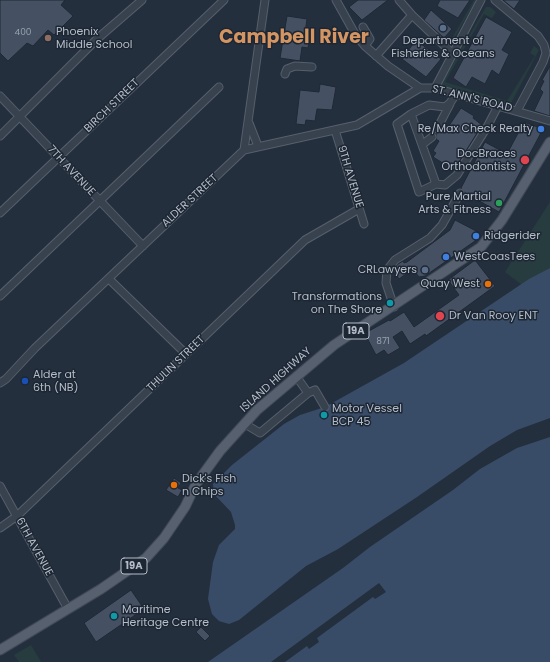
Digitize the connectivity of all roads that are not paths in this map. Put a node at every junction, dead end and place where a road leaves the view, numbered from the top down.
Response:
1 (142, 0) edge
2 (224, 0) edge
3 (265, 0) edge
4 (336, 0) edge
5 (399, 0) edge
6 (481, 0) edge
7 (495, 0) edge
8 (412, 14) junction
9 (363, 27) dead end
10 (365, 46) junction
11 (452, 53) junction
12 (376, 56) junction
13 (312, 67) dead end
14 (285, 74) dead end
15 (219, 87) dead end
16 (420, 88) junction
17 (435, 88) junction
18 (456, 94) junction
19 (0, 96) edge
20 (450, 103) junction
21 (498, 106) junction
22 (517, 111) junction
23 (412, 114) junction
24 (20, 118) junction
25 (550, 121) edge
26 (248, 123) junction
27 (437, 129) dead end
28 (335, 130) junction
29 (0, 136) edge
30 (432, 137) dead end
31 (550, 142) edge
32 (423, 144) junction
33 (258, 146) junction
34 (244, 150) junction
35 (550, 156) edge
36 (58, 157) junction
37 (536, 166) junction
38 (436, 184) junction
39 (460, 194) dead end
40 (100, 202) junction
41 (359, 209) junction
42 (0, 213) edge
43 (364, 224) dead end
44 (143, 246) junction
45 (109, 279) junction
46 (0, 296) edge
47 (394, 306) junction
48 (186, 354) junction
49 (296, 376) junction
50 (0, 383) edge
51 (308, 393) junction
52 (325, 407) dead end
53 (245, 424) junction
54 (0, 486) edge
55 (17, 516) junction
56 (0, 528) edge
57 (68, 609) junction
58 (0, 650) edge

1 - 24 street
2 - 36 street, BIRCH STREET
3 - 26 street
4 - 10 street, ST. ANN'S ROAD
5 - 8 street
6 - 11 street
7 - 22 street
8 - 11 street
8 - 12 street
9 - 10 street
10 - 12 street, ST. ANN'S ROAD
11 - 17 street
12 - 16 street, ST. ANN'S ROAD
13 - 14 street
15 - 40 street
16 - 17 street, ST. ANN'S ROAD
16 - 28 street, ALDER STREET
17 - 18 street, ST. ANN'S ROAD
18 - 20 street
18 - 21 street, ST. ANN'S ROAD
19 - 24 street, 7TH AVENUE
20 - 23 street
20 - 27 street
21 - 22 street, ST. ANN'S ROAD
21 - 38 street
22 - 25 street, ST. ANN'S ROAD
23 - 32 street
23 - 38 street
24 - 29 street
24 - 36 street, 7TH AVENUE
26 - 33 street
26 - 34 street
28 - 33 street, ALDER STREET
28 - 41 street, 9TH AVENUE
30 - 32 street
31 - 37 main road, ISLAND HIGHWAY / 19A
32 - 38 street
33 - 34 street, ALDER STREET
34 - 44 street, ALDER STREET
35 - 37 main road
36 - 40 street, 7TH AVENUE
36 - 42 street, BIRCH STREET
37 - 47 main road, ISLAND HIGHWAY / 19A
39 - 47 street
40 - 44 street, 7TH AVENUE
40 - 46 street
41 - 43 street, 9TH AVENUE
41 - 48 street, THULIN STREET
44 - 45 street, ALDER STREET
45 - 48 street
45 - 50 street, ALDER STREET
47 - 49 main road, ISLAND HIGHWAY / 19A
48 - 55 street, THULIN STREET
49 - 51 street
49 - 53 main road, ISLAND HIGHWAY / 19A
51 - 52 street
51 - 53 street
53 - 57 main road, ISLAND HIGHWAY / 19A
54 - 55 street, 6TH AVENUE
55 - 56 street, THULIN STREET
55 - 57 street, 6TH AVENUE
57 - 58 main road, ISLAND HIGHWAY / 19A

